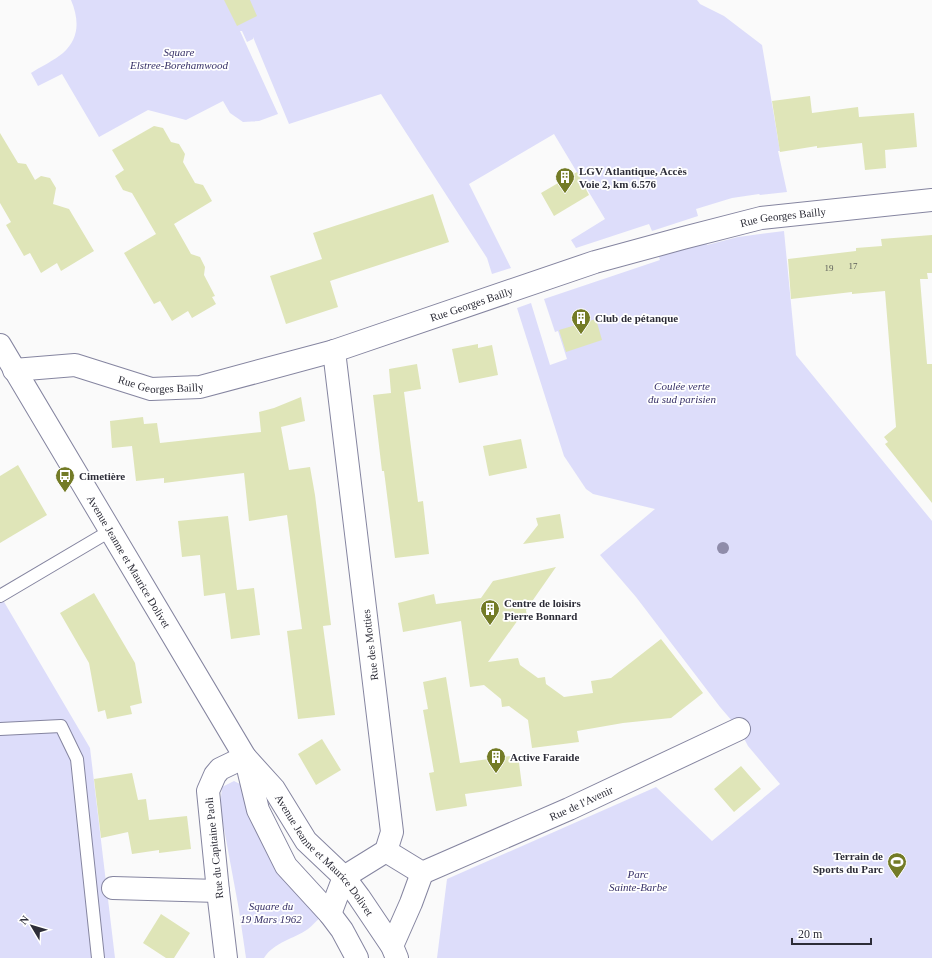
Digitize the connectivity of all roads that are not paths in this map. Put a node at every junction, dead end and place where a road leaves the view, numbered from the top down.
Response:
1 (932, 200) edge
2 (0, 345) edge
3 (334, 351) junction
4 (14, 370) junction
5 (110, 531) junction
6 (0, 596) edge
7 (0, 729) edge
8 (739, 729) dead end
9 (245, 757) junction
10 (386, 851) junction
11 (422, 873) junction
12 (344, 877) junction
13 (113, 888) dead end
14 (218, 891) junction
15 (330, 914) junction
16 (394, 952) edge
17 (98, 958) edge
18 (226, 958) edge
19 (357, 958) edge

1 - 3 street, Rue Georges Bailly
2 - 4 street, Avenue Jeanne et Maurice Dolivet
3 - 4 street, Rue Georges Bailly
3 - 10 street, Rue des Motties
4 - 5 street, Avenue Jeanne et Maurice Dolivet
5 - 6 lane
5 - 9 street, Avenue Jeanne et Maurice Dolivet
7 - 17 lane
8 - 11 street, Rue de l'Avenir
9 - 12 street, Avenue Jeanne et Maurice Dolivet
9 - 14 street, Rue du Capitaine Paoli
9 - 15 street, Avenue Jeanne et Maurice Dolivet
10 - 11 street
10 - 12 street
11 - 16 street
12 - 15 street
12 - 16 street, Avenue Jeanne et Maurice Dolivet
13 - 14 street
14 - 18 street, Rue du Capitaine Paoli
15 - 19 street, Avenue Jeanne et Maurice Dolivet

